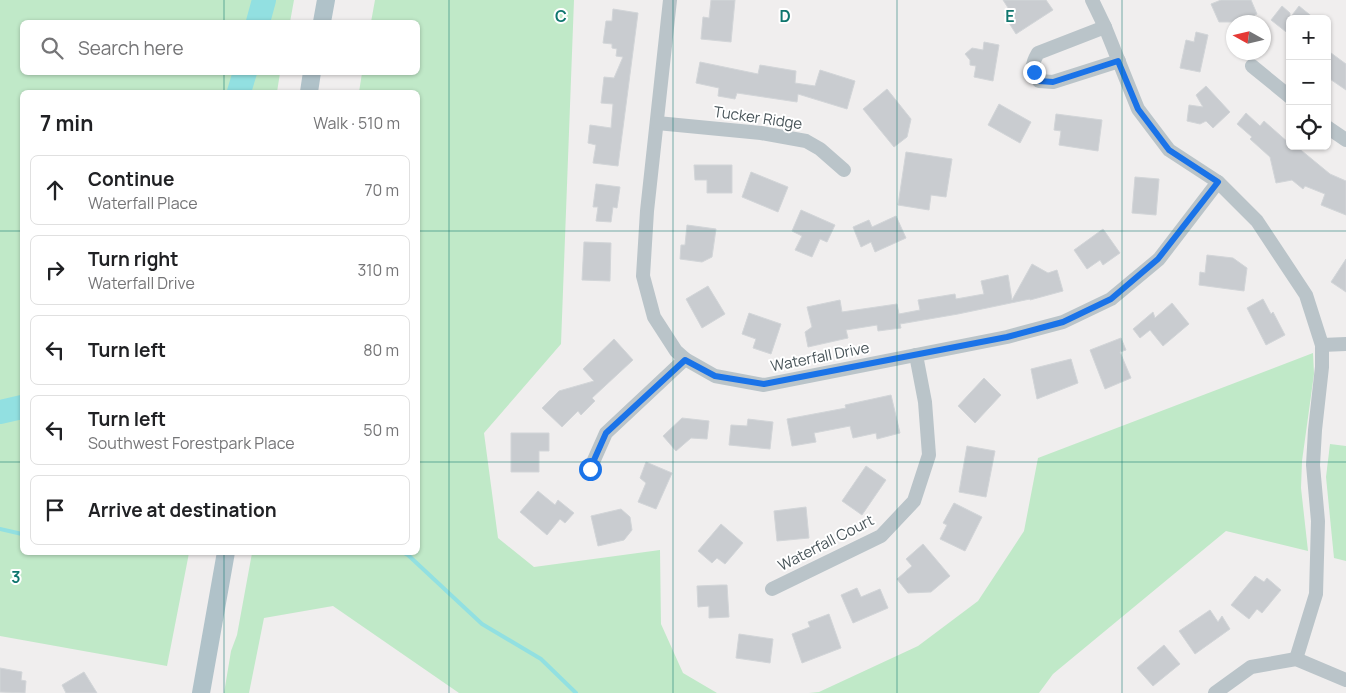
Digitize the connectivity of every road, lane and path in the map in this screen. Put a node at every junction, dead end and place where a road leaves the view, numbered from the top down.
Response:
1 (326, 0) edge
2 (670, 0) edge
3 (1092, 0) edge
4 (322, 20) edge
5 (1105, 26) junction
6 (1118, 61) junction
7 (1252, 66) dead end
8 (312, 75) edge
9 (309, 90) edge
10 (1286, 94) edge
11 (657, 123) junction
12 (1331, 130) edge
13 (1346, 140) edge
14 (844, 170) dead end
15 (1218, 182) junction
16 (1322, 344) junction
17 (1346, 344) edge
18 (916, 355) junction
19 (685, 360) junction
20 (590, 469) dead end
21 (225, 555) edge
22 (772, 588) dead end
23 (1296, 659) junction
24 (1346, 680) edge
25 (201, 693) edge
26 (1214, 693) edge

1 - 4 main road
2 - 11 street, Waterfall Drive
3 - 5 street
5 - 6 street
5 - 6 street
6 - 15 street
7 - 10 street
8 - 9 main road
11 - 14 street, Tucker Ridge
11 - 19 street, Waterfall Drive
12 - 13 street
15 - 16 street
15 - 18 street, Waterfall Drive
16 - 17 street
16 - 23 street
18 - 19 street, Waterfall Drive
18 - 22 street, Waterfall Court
19 - 20 street
21 - 25 main road
23 - 24 street
23 - 26 street

